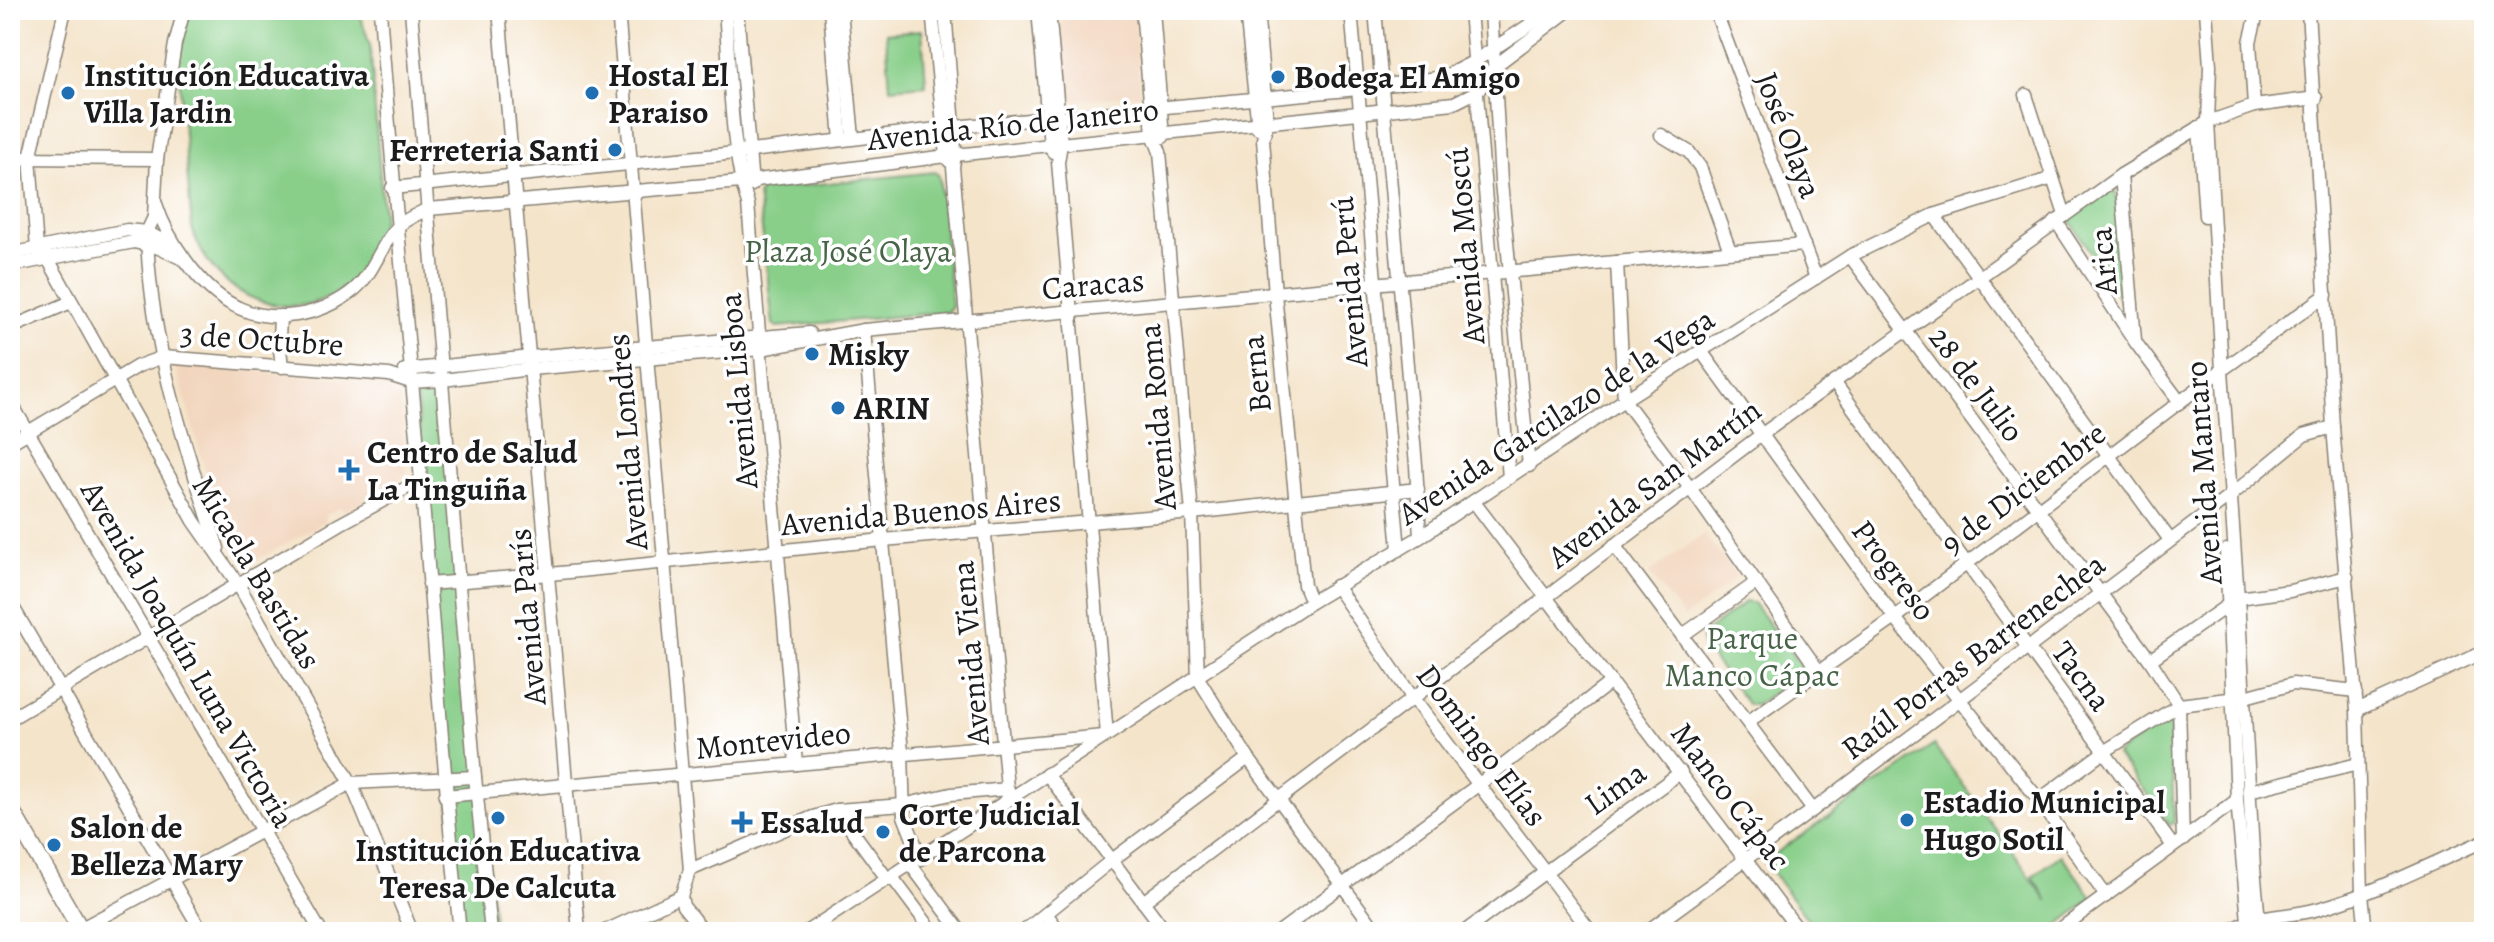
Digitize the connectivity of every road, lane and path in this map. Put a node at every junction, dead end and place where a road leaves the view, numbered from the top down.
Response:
1 (65, 10) edge
2 (184, 10) edge
3 (380, 10) edge
4 (411, 10) edge
5 (499, 10) edge
6 (618, 10) edge
7 (725, 10) edge
8 (737, 10) edge
9 (830, 10) edge
10 (841, 10) edge
11 (932, 10) edge
12 (945, 10) edge
13 (1038, 10) edge
14 (1049, 10) edge
15 (1142, 10) edge
16 (1153, 10) edge
17 (1246, 10) edge
18 (1257, 10) edge
19 (1351, 10) edge
20 (1375, 10) edge
21 (1470, 10) edge
22 (1491, 10) edge
23 (1552, 10) edge
24 (1569, 10) edge
25 (1715, 10) edge
26 (2206, 10) edge
27 (2258, 10) edge
28 (2308, 10) edge
29 (1494, 49) junction
30 (1475, 61) junction
31 (1495, 66) junction
32 (1381, 85) junction
33 (1358, 89) junction
34 (1478, 91) junction
35 (2026, 95) dead end
36 (1259, 98) junction
37 (2316, 98) junction
38 (2254, 106) junction
39 (1156, 107) junction
40 (1383, 110) junction
41 (1361, 112) junction
42 (1053, 117) junction
43 (1262, 122) junction
44 (2203, 125) junction
45 (949, 128) junction
46 (1158, 133) junction
47 (1661, 135) dead end
48 (847, 139) junction
49 (1056, 144) junction
50 (744, 152) junction
51 (10, 158) edge
52 (30, 158) junction
53 (157, 159) junction
54 (951, 160) junction
55 (631, 164) junction
56 (2121, 175) junction
57 (512, 177) junction
58 (2053, 178) junction
59 (747, 182) junction
60 (1501, 182) junction
61 (426, 185) junction
62 (1484, 186) junction
63 (392, 188) junction
64 (633, 191) junction
65 (515, 201) junction
66 (156, 204) junction
67 (394, 206) junction
68 (422, 211) junction
69 (1934, 215) junction
70 (2061, 218) junction
71 (397, 228) junction
72 (147, 238) junction
73 (1804, 245) junction
74 (37, 249) junction
75 (180, 251) junction
76 (1730, 251) junction
77 (10, 254) edge
78 (1850, 256) junction
79 (378, 258) junction
80 (48, 259) junction
81 (401, 262) junction
82 (1617, 262) junction
83 (190, 264) junction
84 (10, 266) edge
85 (1511, 269) junction
86 (1494, 272) junction
87 (1979, 277) junction
88 (1816, 278) junction
89 (1399, 283) junction
90 (1375, 285) junction
91 (1275, 294) junction
92 (2326, 295) junction
93 (71, 302) junction
94 (1174, 303) junction
95 (1070, 312) junction
96 (280, 316) junction
97 (966, 321) junction
98 (10, 328) edge
99 (864, 330) junction
100 (1904, 330) junction
101 (760, 343) junction
102 (2136, 343) junction
103 (1701, 351) junction
104 (646, 353) junction
105 (163, 357) junction
106 (530, 363) junction
107 (282, 367) junction
108 (1520, 371) junction
109 (1501, 373) junction
110 (2218, 373) junction
111 (442, 374) junction
112 (389, 375) joint
113 (411, 375) junction
114 (115, 381) junction
115 (1834, 382) junction
116 (1624, 400) junction
117 (10, 401) edge
118 (2180, 402) junction
119 (2333, 427) junction
120 (28, 433) junction
121 (1761, 435) junction
122 (10, 443) edge
123 (2109, 457) junction
124 (1529, 466) junction
125 (1509, 478) junction
126 (421, 480) junction
127 (1690, 488) junction
128 (1418, 489) junction
129 (1393, 493) junction
130 (2227, 499) junction
131 (1474, 502) junction
132 (1295, 503) junction
133 (2038, 509) junction
134 (1192, 513) junction
135 (1089, 523) junction
136 (986, 532) junction
137 (1420, 537) junction
138 (883, 540) junction
139 (2170, 540) junction
140 (1614, 545) junction
141 (1399, 550) junction
142 (778, 551) junction
143 (222, 559) junction
144 (1966, 562) junction
145 (663, 564) junction
146 (550, 574) junction
147 (2347, 577) junction
148 (460, 582) junction
149 (1757, 582) junction
150 (238, 584) junction
151 (429, 584) junction
152 (1336, 586) junction
153 (2100, 594) junction
154 (1547, 596) junction
155 (2234, 601) junction
156 (10, 602) edge
157 (1311, 602) junction
158 (1895, 618) junction
159 (1683, 635) junction
160 (149, 638) junction
161 (2028, 646) junction
162 (2484, 652) edge
163 (2150, 660) junction
164 (1818, 670) junction
165 (1198, 678) junction
166 (1611, 682) junction
167 (61, 690) junction
168 (2356, 691) junction
169 (1412, 697) junction
170 (1960, 697) junction
171 (2239, 697) junction
172 (2179, 705) junction
173 (2357, 710) junction
174 (10, 719) edge
175 (1749, 721) junction
176 (1107, 735) junction
177 (1004, 744) junction
178 (2105, 751) junction
179 (902, 753) junction
180 (1248, 758) junction
181 (796, 764) junction
182 (2358, 764) junction
183 (1681, 772) junction
184 (1047, 774) junction
185 (681, 775) junction
186 (475, 777) junction
187 (444, 779) junction
188 (351, 783) junction
189 (568, 785) junction
190 (1478, 785) junction
191 (2249, 791) junction
192 (477, 793) junction
193 (1008, 794) junction
194 (445, 796) junction
195 (1277, 798) junction
196 (2039, 800) junction
197 (2237, 800) junction
198 (903, 805) junction
199 (10, 808) edge
200 (837, 810) junction
201 (1813, 810) junction
202 (261, 830) junction
203 (2484, 841) edge
204 (2178, 843) junction
205 (1746, 858) junction
206 (1112, 860) junction
207 (916, 862) junction
208 (690, 870) junction
209 (1545, 871) junction
210 (890, 878) junction
211 (171, 879) junction
212 (1342, 886) junction
213 (2362, 894) junction
214 (681, 896) junction
215 (2106, 896) junction
216 (1143, 902) junction
217 (1047, 915) junction
218 (2252, 923) edge
219 (79, 931) edge
220 (202, 932) edge
221 (321, 932) edge
222 (412, 932) edge
223 (460, 932) edge
224 (491, 932) edge
225 (579, 932) edge
226 (603, 932) edge
227 (704, 932) edge
228 (806, 932) edge
229 (933, 932) edge
230 (961, 932) edge
231 (1023, 932) edge
232 (1060, 932) edge
233 (1166, 932) edge
234 (1279, 932) edge
235 (1377, 932) edge
236 (1464, 932) edge
237 (1591, 932) edge
238 (1646, 932) edge
239 (1800, 932) edge
240 (2056, 932) edge
241 (2229, 932) edge
242 (2260, 932) edge
243 (2366, 932) edge

1 - 52 street
2 - 53 street
3 - 63 street
4 - 61 street
5 - 57 street, Avenida París
6 - 55 street, Avenida Londres
7 - 50 street, Avenida Lisboa
8 - 50 street, Avenida Lisboa
9 - 48 street
10 - 48 street
11 - 45 street, Avenida Viena
12 - 45 street, Avenida Viena
13 - 42 street
14 - 42 street
15 - 39 street, Avenida Roma
16 - 39 street, Avenida Roma
17 - 36 street
18 - 36 street
19 - 33 street, Avenida Perú
20 - 32 street, Avenida Perú
21 - 30 street, Avenida Moscú
22 - 29 street, Avenida Moscú
23 - 29 street, Avenida Río de Janeiro
24 - 31 street
25 - 73 street, José Olaya
26 - 44 street
27 - 38 street
28 - 37 street
29 - 30 street, Avenida Río de Janeiro
29 - 31 street, Avenida Moscú
30 - 32 street, Avenida Río de Janeiro
30 - 34 street, Avenida Moscú
31 - 34 street
31 - 60 street, Avenida Moscú
32 - 33 street, Avenida Río de Janeiro
32 - 40 street, Avenida Perú
33 - 36 street, Avenida Río de Janeiro
33 - 41 street, Avenida Perú
34 - 40 street, Avenida Río de Janeiro
34 - 62 street, Avenida Moscú
35 - 58 street
36 - 39 street, Avenida Río de Janeiro
36 - 43 street, Berna
37 - 38 street, Avenida San Martín
37 - 92 street
38 - 44 street, Avenida San Martín
39 - 42 street, Avenida Río de Janeiro
39 - 46 street, Avenida Roma
40 - 41 street, Avenida Río de Janeiro
40 - 89 street, Avenida Perú
41 - 43 street, Avenida Río de Janeiro
41 - 90 street, Avenida Perú
42 - 45 street, Avenida Río de Janeiro
42 - 49 street
43 - 46 street, Avenida Río de Janeiro
43 - 91 street, Berna
44 - 56 street, Avenida San Martín
44 - 110 street
45 - 48 street, Avenida Río de Janeiro
45 - 54 street, Avenida Viena
46 - 49 street, Avenida Río de Janeiro
46 - 94 street, Avenida Roma
47 - 76 street
48 - 50 street, Avenida Río de Janeiro
49 - 54 street, Avenida Río de Janeiro
49 - 95 street
50 - 55 street, Avenida Río de Janeiro
50 - 59 street, Avenida Lisboa
51 - 52 street
52 - 53 street
52 - 74 street
53 - 66 street
54 - 59 street, Avenida Río de Janeiro
54 - 97 street, Avenida Viena
55 - 57 street, Avenida Río de Janeiro
55 - 64 street, Avenida Londres
56 - 70 street, Avenida San Martín
56 - 102 street, Arica
57 - 61 street, Avenida Río de Janeiro
57 - 65 street, Avenida París
58 - 69 street, Avenida Garcilazo de la Vega
58 - 70 street
59 - 64 street, Avenida Río de Janeiro
59 - 101 street, Avenida Lisboa
60 - 62 street
60 - 85 street, Avenida Moscú
61 - 63 street, Avenida Río de Janeiro
61 - 68 street
62 - 86 street, Avenida Moscú
63 - 67 street
64 - 65 street, Avenida Río de Janeiro
64 - 104 street, Avenida Londres
65 - 68 street, Avenida Río de Janeiro
65 - 106 street, Avenida París
66 - 72 street
66 - 75 street
67 - 68 street
67 - 71 street
68 - 71 street
68 - 111 street
69 - 78 street, Avenida Garcilazo de la Vega
69 - 87 street
70 - 87 street, Avenida San Martín
70 - 102 street
71 - 79 street
71 - 81 street
72 - 74 street
72 - 75 street
72 - 80 street
72 - 83 street
72 - 105 street
73 - 76 street, Caracas
73 - 88 street, José Olaya
74 - 77 street
74 - 80 street, Micaela Bastidas
75 - 83 street
76 - 82 street, Caracas
78 - 88 street, Avenida Garcilazo de la Vega
78 - 100 street, 28 de Julio
79 - 81 street
79 - 96 street
80 - 84 street
80 - 93 street, Micaela Bastidas
81 - 113 street
82 - 85 street, Caracas
82 - 116 street
83 - 96 street
85 - 86 street, Caracas
85 - 108 street, Avenida Moscú
86 - 89 street, Caracas
86 - 109 street, Avenida Moscú
87 - 100 street, Avenida San Martín
87 - 123 street
88 - 103 street, Avenida Garcilazo de la Vega
89 - 90 street, Caracas
89 - 128 street, Avenida Perú
90 - 91 street, Caracas
90 - 129 street, Avenida Perú
91 - 94 street, Caracas
91 - 132 street, Berna
92 - 110 street, 9 de Diciembre
92 - 119 street
93 - 98 street
93 - 114 street, Micaela Bastidas
94 - 95 street, Caracas
94 - 134 street, Avenida Roma
95 - 97 street, Caracas
95 - 135 street
96 - 107 street
97 - 99 street, Caracas
97 - 136 street, Avenida Viena
99 - 101 street, Caracas
99 - 138 street
100 - 115 street, Avenida San Martín
100 - 133 street, 28 de Julio
101 - 104 street, Caracas
101 - 142 street, Avenida Lisboa
102 - 118 street
103 - 116 street, Avenida Garcilazo de la Vega
103 - 121 street, Progreso
104 - 106 street, Caracas
104 - 145 street, Avenida Londres
105 - 107 street, 3 de Octubre
105 - 114 street, 3 de Octubre
105 - 143 street
106 - 111 street, Caracas
106 - 146 street, Avenida París
107 - 112 street, 3 de Octubre
108 - 109 street
108 - 124 street, Avenida Moscú
109 - 125 street, Avenida Moscú
110 - 118 street, 9 de Diciembre
110 - 130 street
111 - 113 street, Caracas
111 - 148 street
112 - 113 street, Caracas
113 - 126 street
114 - 120 street, 3 de Octubre
114 - 143 street, Micaela Bastidas
115 - 121 street, Avenida San Martín
115 - 144 street, Tacna
116 - 124 street, Avenida Garcilazo de la Vega
116 - 127 street
117 - 120 street, Avenida Joaquín Luna Victoria
118 - 123 street, 9 de Diciembre
119 - 130 street, Raúl Porras Barrenechea
119 - 147 street
120 - 122 street, 3 de Octubre
120 - 160 street, Avenida Joaquín Luna Victoria
121 - 127 street, Avenida San Martín
121 - 158 street, Progreso
123 - 133 street, 9 de Diciembre
123 - 139 street
124 - 125 street, Avenida Garcilazo de la Vega
125 - 131 street, Avenida Garcilazo de la Vega
126 - 150 street
126 - 151 street
127 - 140 street, Avenida San Martín
127 - 149 street
128 - 129 street, Avenida Buenos Aires
128 - 137 street, Avenida Perú
129 - 132 street, Avenida Buenos Aires
129 - 141 street, Avenida Perú
130 - 139 street, Raúl Porras Barrenechea
130 - 155 street
131 - 137 street, Avenida Garcilazo de la Vega
131 - 154 street, Manco Cápac
132 - 134 street, Avenida Buenos Aires
132 - 157 street, Berna
133 - 144 street, 9 de Diciembre
133 - 153 street, 28 de Julio
134 - 135 street, Avenida Buenos Aires
134 - 165 street, Avenida Roma
135 - 136 street, Avenida Buenos Aires
135 - 176 street
136 - 138 street, Avenida Buenos Aires
136 - 177 street, Avenida Viena
137 - 141 street, Avenida Garcilazo de la Vega
138 - 142 street, Avenida Buenos Aires
138 - 179 street
139 - 153 street, Raúl Porras Barrenechea
140 - 154 street, Avenida San Martín
140 - 159 street
141 - 152 street, Avenida Garcilazo de la Vega
142 - 145 street, Avenida Buenos Aires
142 - 181 street, Avenida Lisboa
143 - 150 street, Micaela Bastidas
144 - 158 street, 9 de Diciembre
144 - 161 street, Tacna
145 - 146 street, Avenida Buenos Aires
145 - 185 street, Avenida Londres
146 - 148 street, Avenida Buenos Aires
146 - 189 street, Avenida París
147 - 155 street
147 - 168 street
148 - 151 street, Avenida Buenos Aires
148 - 186 street
149 - 159 street
149 - 164 street
150 - 160 street
150 - 188 street, Micaela Bastidas
151 - 187 street
152 - 157 street, Avenida Garcilazo de la Vega
152 - 169 street, Domingo Elías
153 - 161 street, Raúl Porras Barrenechea
153 - 163 street, 28 de Julio
154 - 166 street, Manco Cápac
154 - 169 street, Avenida San Martín
155 - 163 street
155 - 171 street
156 - 167 street
157 - 165 street, Avenida Garcilazo de la Vega
158 - 164 street, 9 de Diciembre
158 - 170 street, Progreso
159 - 175 street
160 - 167 street
160 - 202 street, Avenida Joaquín Luna Victoria
161 - 170 street, Raúl Porras Barrenechea
161 - 178 street, Tacna
162 - 173 street
163 - 172 street, 28 de Julio
164 - 175 street, 9 de Diciembre
165 - 176 street, Avenida Garcilazo de la Vega
165 - 180 street
166 - 183 street, Manco Cápac
166 - 190 street
167 - 174 street
167 - 211 street
168 - 171 street
168 - 173 street
169 - 190 street, Domingo Elías
169 - 195 street, Avenida San Martín
170 - 196 street, Progreso
170 - 201 street, Raúl Porras Barrenechea
171 - 172 street
171 - 191 street
171 - 197 street
172 - 178 street
172 - 204 street
173 - 182 street
175 - 201 street
176 - 177 street, Montevideo
176 - 184 street, Avenida Garcilazo de la Vega
177 - 179 street, Montevideo
177 - 193 street, Avenida Viena
178 - 196 street
178 - 204 street, Tacna
179 - 181 street, Montevideo
179 - 198 street
180 - 195 street
180 - 206 street
181 - 185 street, Montevideo
182 - 191 street
182 - 213 street
183 - 205 street, Manco Cápac
183 - 209 street, Lima
184 - 193 street, Avenida Garcilazo de la Vega
184 - 206 street
185 - 189 street, Montevideo
185 - 208 street, Avenida Londres
186 - 187 street
186 - 192 street
187 - 188 street
187 - 194 street
188 - 202 street
188 - 222 street, Micaela Bastidas
189 - 192 street, Montevideo
189 - 225 street, Avenida París
190 - 209 street, Domingo Elías
190 - 212 street
191 - 218 street
192 - 194 street, Montevideo
192 - 224 street
193 - 198 street
193 - 207 street, Avenida Garcilazo de la Vega
194 - 223 street
195 - 212 street
195 - 216 street, Avenida San Martín
196 - 215 street, Progreso
197 - 204 street
197 - 218 street
198 - 200 street
198 - 207 street
199 - 219 main road
200 - 208 street
200 - 210 street
201 - 205 street, Raúl Porras Barrenechea
202 - 211 street
202 - 221 street, Avenida Joaquín Luna Victoria
203 - 213 street
204 - 215 street
205 - 238 street, Raúl Porras Barrenechea
205 - 239 street, Manco Cápac
206 - 216 street
206 - 217 street
207 - 210 street
207 - 230 street
208 - 214 street
209 - 236 street, Lima
209 - 237 street, Domingo Elías
210 - 228 street
210 - 229 street
211 - 219 street
211 - 220 street
212 - 234 street
212 - 235 street
213 - 218 street
213 - 243 street
214 - 226 street
214 - 227 street
215 - 240 street
216 - 233 street
217 - 231 street
217 - 232 street
218 - 241 street
218 - 242 street

